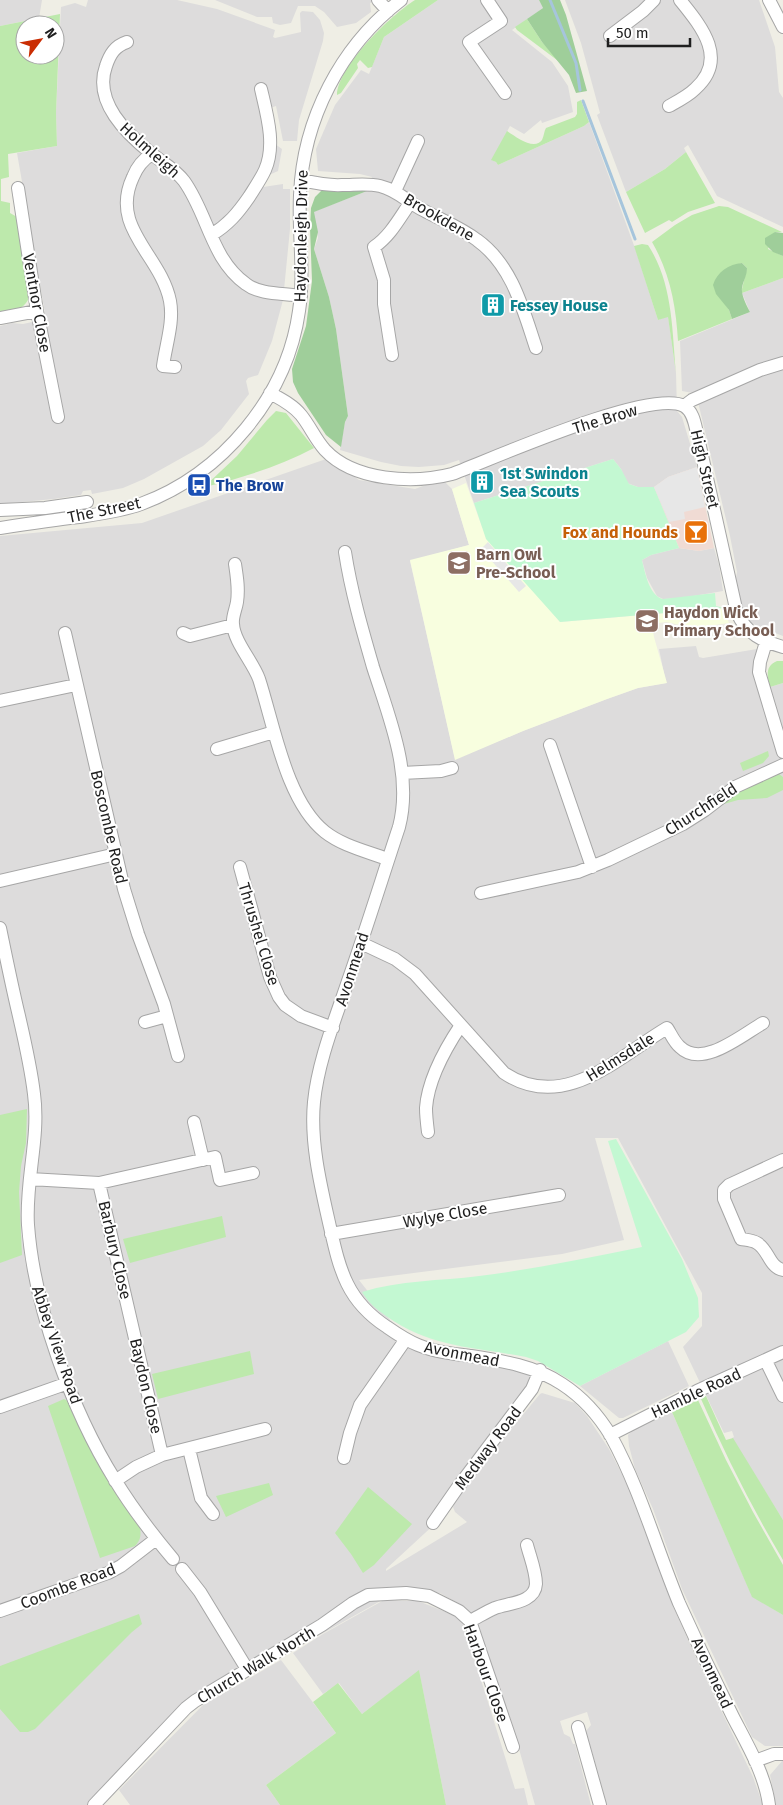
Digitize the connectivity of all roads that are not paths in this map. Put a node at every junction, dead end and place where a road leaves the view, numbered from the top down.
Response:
1 (378, 0) edge
2 (401, 0) edge
3 (487, 0) edge
4 (654, 0) edge
5 (680, 0) edge
6 (769, 0) edge
7 (388, 11) junction
8 (783, 27) edge
9 (610, 36) dead end
10 (127, 42) dead end
11 (261, 90) dead end
12 (505, 94) dead end
13 (669, 106) dead end
14 (418, 140) dead end
15 (152, 154) junction
16 (301, 180) junction
17 (18, 188) dead end
18 (395, 191) junction
19 (410, 203) junction
20 (210, 235) junction
21 (301, 296) junction
22 (37, 311) junction
23 (0, 318) edge
24 (536, 348) dead end
25 (392, 355) dead end
26 (783, 363) edge
27 (175, 367) dead end
28 (270, 393) junction
29 (683, 406) junction
30 (58, 417) dead end
31 (224, 452) joint
32 (87, 502) dead end
33 (0, 510) edge
34 (0, 528) edge
35 (345, 552) dead end
36 (235, 564) dead end
37 (233, 625) junction
38 (65, 633) dead end
39 (182, 633) dead end
40 (766, 642) junction
41 (783, 647) edge
42 (76, 685) junction
43 (0, 701) edge
44 (274, 732) junction
45 (550, 745) dead end
46 (217, 749) dead end
47 (783, 752) edge
48 (783, 765) edge
49 (452, 768) dead end
50 (402, 773) junction
51 (116, 854) junction
52 (387, 859) junction
53 (240, 866) dead end
54 (592, 867) junction
55 (0, 881) edge
56 (482, 893) dead end
57 (0, 928) edge
58 (361, 943) junction
59 (168, 1016) junction
60 (145, 1022) dead end
61 (763, 1023) dead end
62 (461, 1025) junction
63 (333, 1028) junction
64 (178, 1056) dead end
65 (194, 1122) dead end
66 (428, 1132) dead end
67 (203, 1160) junction
68 (783, 1160) edge
69 (253, 1173) dead end
70 (30, 1179) junction
71 (100, 1183) junction
72 (559, 1195) dead end
73 (331, 1234) junction
74 (783, 1270) edge
75 (131, 1316) joint
76 (406, 1338) junction
77 (783, 1352) edge
78 (766, 1361) junction
79 (540, 1370) junction
80 (68, 1383) junction
81 (783, 1396) edge
82 (0, 1407) edge
83 (264, 1429) dead end
84 (610, 1435) junction
85 (189, 1449) junction
86 (162, 1455) junction
87 (344, 1458) dead end
88 (115, 1481) junction
89 (213, 1514) dead end
90 (434, 1522) dead end
91 (156, 1538) junction
92 (527, 1545) dead end
93 (173, 1559) dead end
94 (182, 1570) dead end
95 (364, 1597) joint
96 (0, 1612) edge
97 (470, 1621) junction
98 (247, 1669) junction
99 (578, 1727) dead end
100 (513, 1747) dead end
101 (783, 1754) edge
102 (755, 1761) junction
103 (94, 1805) edge
104 (600, 1805) edge
105 (769, 1805) edge

1 - 7 street
2 - 7 street, Haydonleigh Drive
3 - 12 street
4 - 9 street
5 - 13 street
6 - 8 street
7 - 16 street, Haydonleigh Drive
10 - 15 street, Holmleigh
11 - 20 street
14 - 18 street, Brookdene
15 - 20 street, Holmleigh
15 - 27 street
16 - 18 street, Brookdene
16 - 21 street, Haydonleigh Drive
17 - 22 street, Ventnor Close
18 - 19 street, Brookdene
19 - 24 street, Brookdene
19 - 25 street
20 - 21 street, Holmleigh
21 - 28 street, Haydonleigh Drive
22 - 23 street
22 - 30 street, Ventnor Close
26 - 29 street, High Street
28 - 29 street, The Brow
28 - 31 street, Haydonleigh Drive
29 - 40 street, High Street
31 - 34 street, The Street
32 - 33 street
35 - 50 street, Avonmead
36 - 37 street
37 - 39 street
37 - 44 street
38 - 42 street, Boscombe Road
40 - 41 street, High Street
40 - 47 street
42 - 43 street
42 - 51 street, Boscombe Road
44 - 46 street
44 - 52 street
45 - 54 street
48 - 54 street, Churchfield
49 - 50 street
50 - 52 street, Avonmead
51 - 55 street
51 - 59 street, Boscombe Road
52 - 58 street, Avonmead
53 - 63 street, Thrushel Close
54 - 56 street, Churchfield
57 - 70 street, Abbey View Road
58 - 62 street, Helmsdale
58 - 63 street, Avonmead
59 - 60 street
59 - 64 street, Boscombe Road
61 - 62 street, Helmsdale
62 - 66 street
63 - 73 street, Avonmead
65 - 67 street
67 - 69 street
67 - 71 street, Barbury Close
68 - 74 street
70 - 71 street, Barbury Close
70 - 80 street, Abbey View Road
71 - 75 street, Barbury Close
72 - 73 street, Wylye Close
73 - 76 street, Avonmead
75 - 86 street, Baydon Close
76 - 79 street, Avonmead
76 - 87 street
77 - 78 street, Hamble Road
78 - 81 street
78 - 84 street, Hamble Road
79 - 84 street, Avonmead
79 - 90 street, Medway Road
80 - 82 street
80 - 88 street, Abbey View Road
83 - 85 street, Baydon Close
84 - 102 street, Avonmead
85 - 86 street, Baydon Close
85 - 89 street
86 - 88 street, Baydon Close
88 - 91 street, Abbey View Road
91 - 93 street, Abbey View Road
91 - 96 street, Coombe Road
92 - 97 street
94 - 98 street
95 - 97 street, Harbour Close
95 - 98 street, Church Walk North
97 - 100 street, Harbour Close
98 - 103 street, Church Walk North
99 - 104 street
101 - 102 street
102 - 105 street, Avonmead

